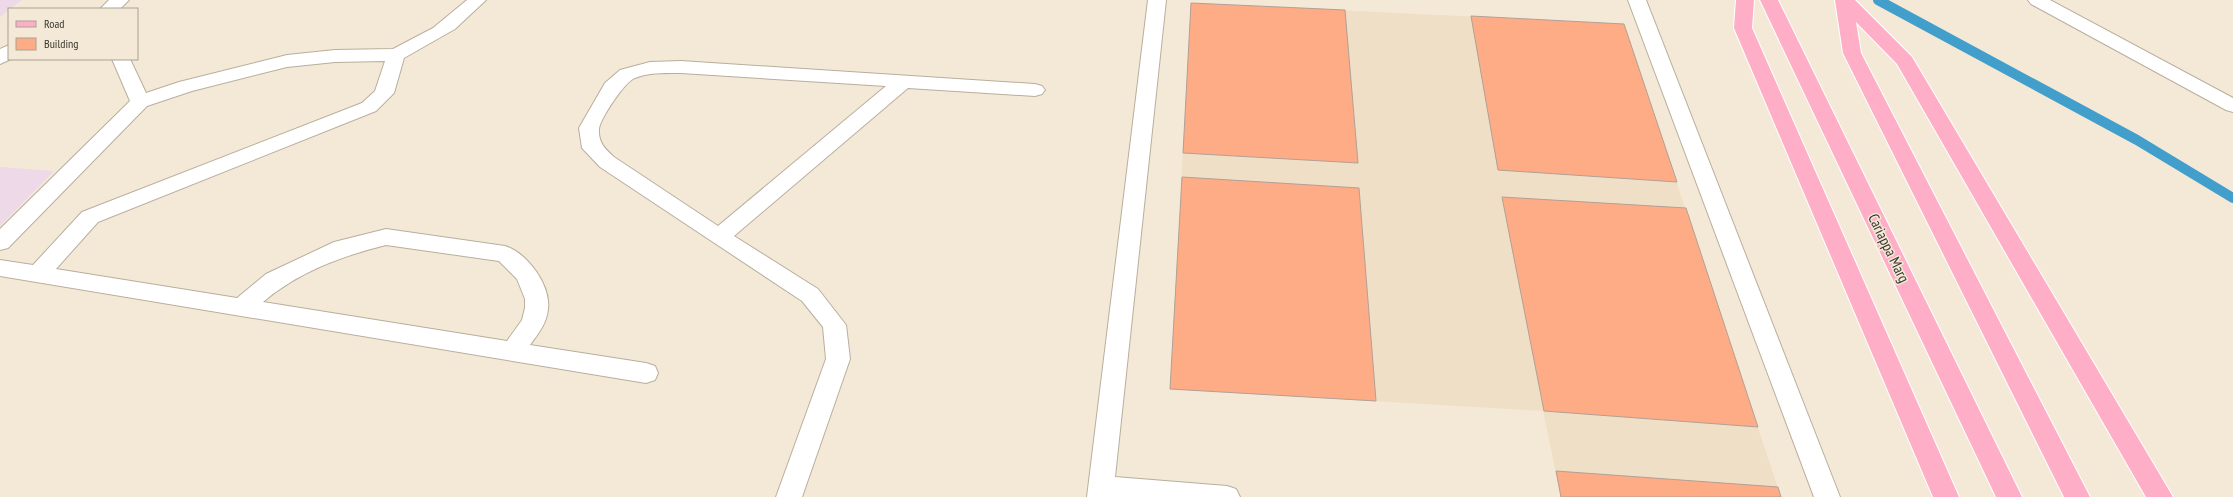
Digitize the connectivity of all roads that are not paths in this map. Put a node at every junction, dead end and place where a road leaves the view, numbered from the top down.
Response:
1 (120, 0) edge
2 (477, 0) edge
3 (1157, 0) edge
4 (1637, 0) edge
5 (1745, 0) edge
6 (1769, 0) edge
7 (1844, 0) edge
8 (2037, 0) edge
9 (110, 8) edge
10 (8, 52) edge
11 (396, 55) junction
12 (0, 58) edge
13 (121, 60) edge
14 (904, 81) junction
15 (1035, 90) dead end
16 (140, 102) junction
17 (2233, 106) edge
18 (719, 237) junction
19 (0, 242) edge
20 (0, 268) edge
21 (38, 274) junction
22 (242, 307) junction
23 (512, 351) junction
24 (646, 373) dead end
25 (1100, 492) edge
26 (789, 497) edge
27 (1227, 497) edge
28 (1827, 497) edge
29 (1946, 497) edge
30 (2009, 497) edge
31 (2077, 497) edge
32 (2160, 497) edge

1 - 9 street
2 - 11 street
3 - 25 street
4 - 28 street
5 - 29 main road
6 - 30 main road, Cariappa Marg
7 - 31 main road
7 - 32 main road
8 - 17 street
10 - 12 street
11 - 16 street
11 - 21 street
13 - 16 street
14 - 15 street
14 - 18 street
14 - 18 street
16 - 19 street
18 - 26 street
20 - 21 street
21 - 22 street
22 - 23 street
22 - 23 street
23 - 24 street
25 - 27 street

